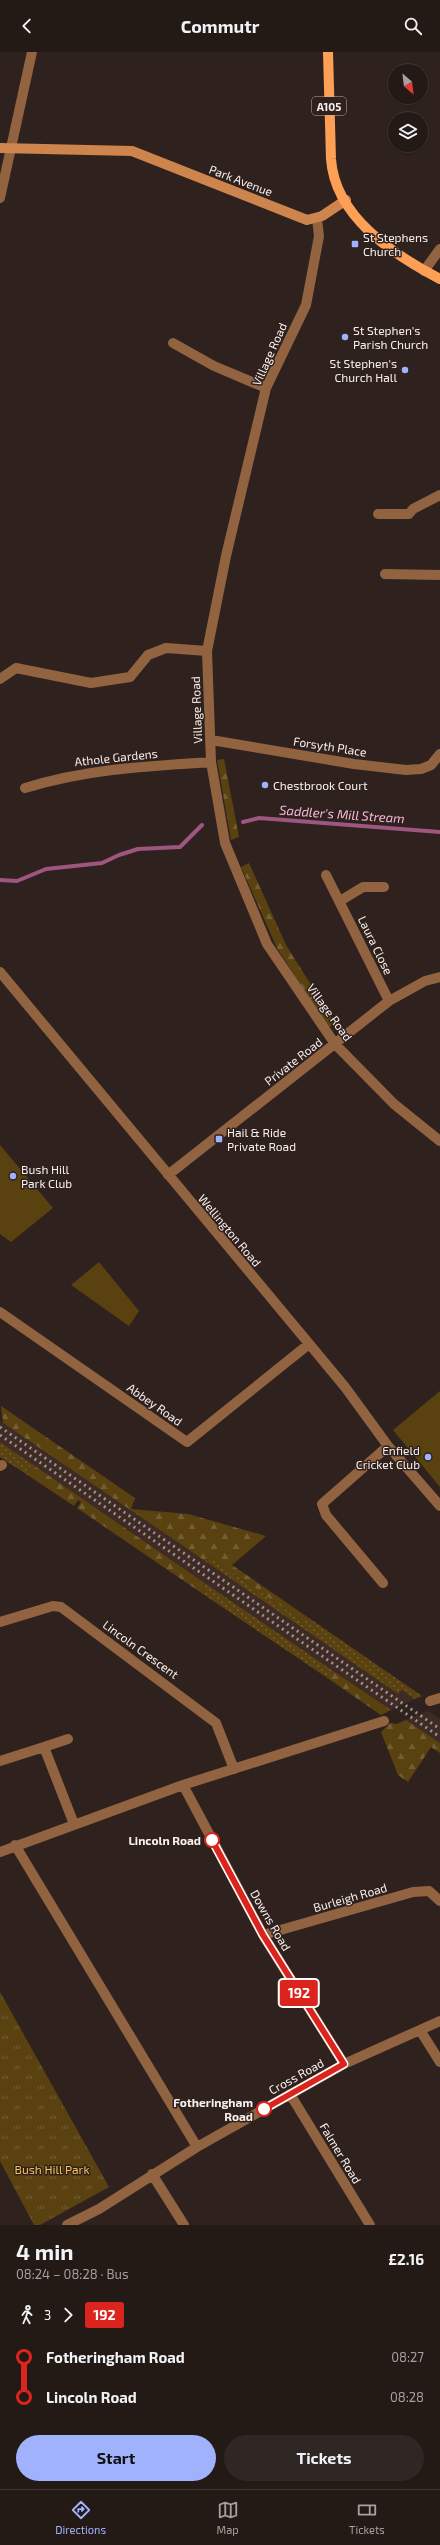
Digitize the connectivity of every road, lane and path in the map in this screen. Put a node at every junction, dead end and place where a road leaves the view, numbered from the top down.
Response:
1 (32, 52) edge
2 (328, 52) edge
3 (13, 146) junction
4 (0, 148) edge
5 (0, 198) edge
6 (346, 200) junction
7 (316, 219) junction
8 (440, 249) edge
9 (424, 271) junction
10 (440, 279) edge
11 (173, 343) dead end
12 (266, 388) junction
13 (440, 495) edge
14 (378, 514) dead end
15 (385, 574) dead end
16 (440, 575) edge
17 (207, 651) junction
18 (0, 679) edge
19 (211, 740) junction
20 (440, 754) edge
21 (210, 762) junction
22 (25, 788) dead end
23 (326, 875) dead end
24 (384, 886) dead end
25 (340, 901) junction
26 (0, 972) edge
27 (440, 977) edge
28 (389, 1001) junction
29 (336, 1044) junction
30 (440, 1141) edge
31 (168, 1175) junction
32 (0, 1312) edge
33 (309, 1344) junction
34 (388, 1446) junction
35 (440, 1506) edge
36 (383, 1583) dead end
37 (0, 1622) edge
38 (440, 1698) edge
39 (430, 1701) dead end
40 (384, 1721) dead end
41 (68, 1739) dead end
42 (44, 1747) junction
43 (0, 1761) edge
44 (234, 1769) junction
45 (183, 1785) junction
46 (74, 1824) junction
47 (15, 1845) junction
48 (0, 1852) edge
49 (440, 1901) edge
50 (263, 1935) junction
51 (440, 2021) edge
52 (420, 2030) junction
53 (440, 2062) edge
54 (344, 2064) junction
55 (290, 2094) junction
56 (197, 2147) junction
57 (152, 2174) junction
58 (67, 2225) edge
59 (184, 2225) edge
60 (370, 2225) edge

1 - 3 street
2 - 6 main road, A105
3 - 4 street, Park Avenue
3 - 5 street
3 - 7 street, Park Avenue
6 - 7 street
6 - 9 main road, A105
7 - 12 street, Village Road
8 - 9 street
9 - 10 main road, A105
11 - 12 street
12 - 17 street, Village Road
13 - 14 street
15 - 16 street
17 - 18 street
17 - 19 street, Village Road
19 - 20 street, Forsyth Place
19 - 21 street, Village Road
21 - 22 street, Athole Gardens
21 - 29 street, Village Road
23 - 25 street, Laura Close
24 - 25 street
25 - 28 street, Laura Close
26 - 31 street, Wellington Road
27 - 28 street, Private Road
28 - 29 street, Private Road
29 - 30 street, Village Road
29 - 31 street, Private Road
31 - 33 street, Wellington Road
32 - 33 street, Abbey Road
33 - 34 street, Wellington Road
34 - 35 street, Wellington Road
34 - 36 street
37 - 44 street, Lincoln Crescent
38 - 39 street
40 - 44 street
41 - 42 street
42 - 43 street
42 - 46 street
44 - 45 street
45 - 46 street
45 - 50 street, Downs Road
46 - 47 street
47 - 48 street
47 - 56 street
49 - 50 street, Burleigh Road
50 - 54 street, Downs Road
51 - 52 street, Cross Road
52 - 53 street
52 - 54 street, Cross Road
54 - 55 street, Cross Road
55 - 56 street, Cross Road
55 - 60 street, Falmer Road
56 - 57 street, Cross Road
57 - 58 street, Cross Road
57 - 59 street

